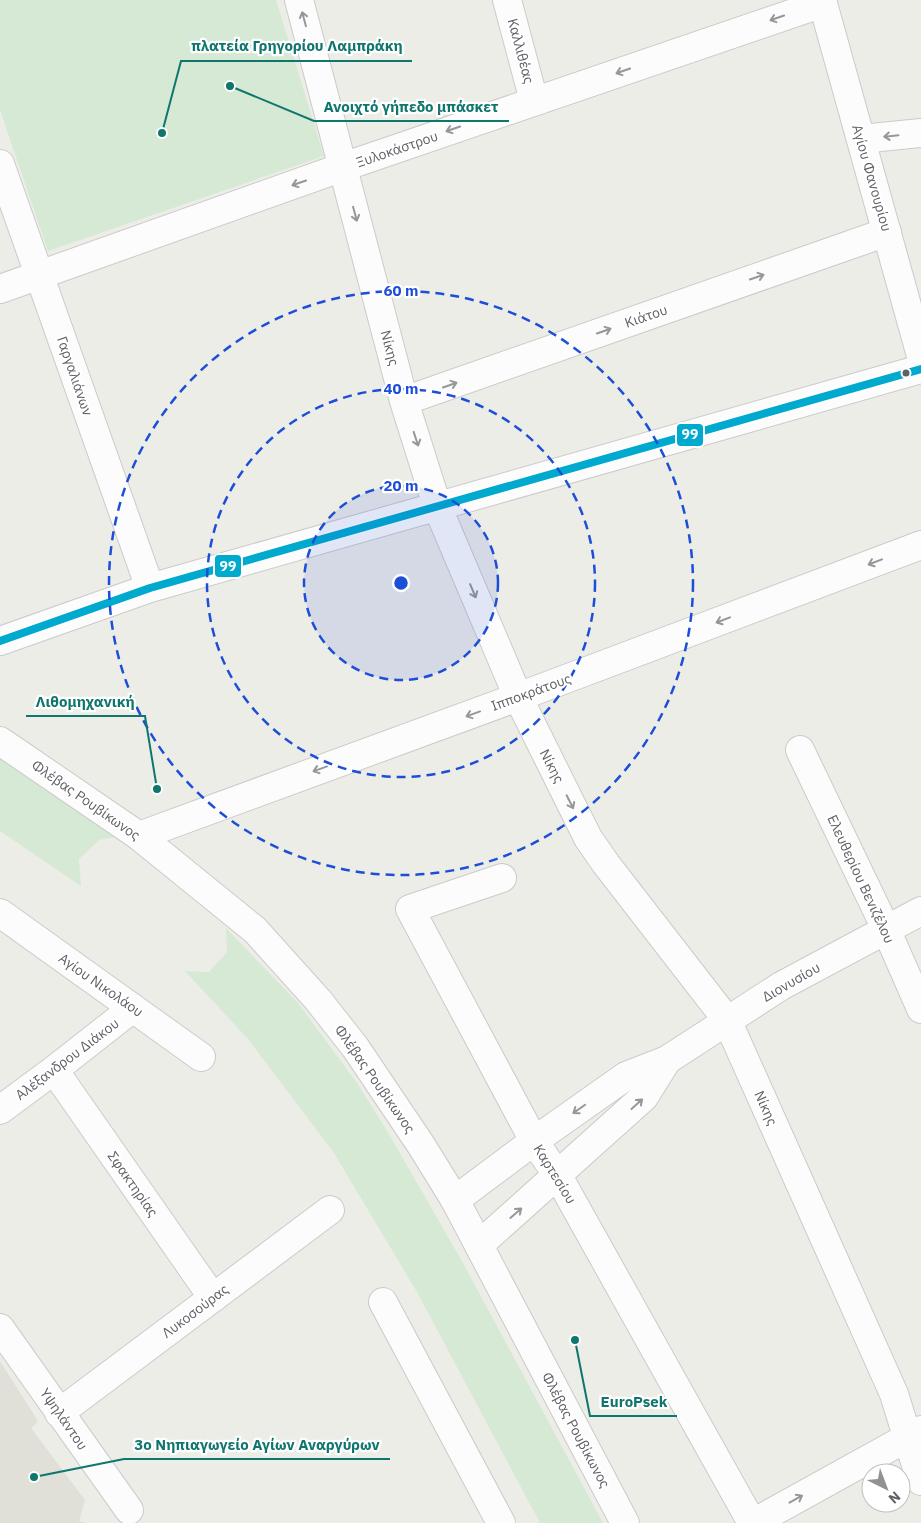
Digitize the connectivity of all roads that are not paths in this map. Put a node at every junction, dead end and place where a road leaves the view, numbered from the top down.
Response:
1 (299, 0) edge
2 (507, 0) edge
3 (823, 1) edge
4 (534, 101) junction
5 (921, 133) edge
6 (861, 139) junction
7 (0, 164) edge
8 (343, 167) junction
9 (887, 232) junction
10 (39, 274) junction
11 (0, 289) edge
12 (920, 346) edge
13 (921, 369) edge
14 (404, 401) junction
15 (438, 506) junction
16 (921, 545) edge
17 (150, 588) junction
18 (0, 641) edge
19 (518, 697) junction
20 (0, 741) edge
21 (800, 750) dead end
22 (139, 836) junction
23 (502, 878) dead end
24 (921, 911) edge
25 (0, 913) edge
26 (886, 929) junction
27 (133, 1008) junction
28 (921, 1009) edge
29 (727, 1020) junction
30 (201, 1057) dead end
31 (667, 1060) junction
32 (54, 1070) junction
33 (0, 1110) edge
34 (534, 1141) junction
35 (558, 1176) junction
36 (455, 1200) junction
37 (330, 1210) dead end
38 (479, 1245) junction
39 (213, 1298) junction
40 (383, 1302) dead end
41 (0, 1328) edge
42 (59, 1413) junction
43 (914, 1434) edge
44 (921, 1481) edge
45 (129, 1510) dead end
46 (501, 1523) edge
47 (625, 1523) edge
48 (752, 1523) edge

8 -> 1 street, Νίκης
2 - 4 street, Καλλιθέας
3 -> 4 street, Ξυλοκάστρου
3 - 6 street, Αγίου Φανουρίου
4 -> 8 street, Ξυλοκάστρου
5 -> 6 street
6 - 9 street, Αγίου Φανουρίου
7 - 10 street, Γαργαλιάνων
8 -> 10 street, Ξυλοκάστρου
8 -> 14 street, Νίκης
9 - 12 street, Αγίου Φανουρίου
14 -> 9 street, Κιάτου
10 - 11 street, Ξυλοκάστρου
10 - 17 street, Γαργαλιάνων
13 - 15 street
14 -> 15 street, Νίκης
15 - 17 street
15 -> 19 street, Νίκης
16 -> 19 street, Ιπποκράτους
17 - 18 street
19 -> 22 street, Ιπποκράτους
19 -> 29 street, Νίκης
20 - 22 street, Φλέβας Ρουβίκωνος
21 - 26 street, Ελευθερίου Βενιζέλου
22 - 36 street, Φλέβας Ρουβίκωνος
23 - 34 street, Καρτεσίου
24 - 26 street, Διονυσίου
25 - 27 street, Αγίου Νικολάου
26 - 28 street, Ελευθερίου Βενιζέλου
26 - 29 street, Διονυσίου
27 - 30 street, Αγίου Νικολάου
27 - 32 street, Αλέξανδρου Διάκου
29 - 31 street, Διονυσίου
29 - 43 street, Νίκης
31 -> 34 street, Διονυσίου
35 -> 31 street, Διονυσίου
32 - 33 street, Αλέξανδρου Διάκου
32 - 39 street, Σφακτηρίας
34 - 35 street, Καρτεσίου
34 - 36 street, Διονυσίου
38 -> 35 street, Διονυσίου
35 - 48 street, Καρτεσίου
36 - 38 street, Φλέβας Ρουβίκωνος
37 - 39 street, Λυκοσούρας
38 - 47 street, Φλέβας Ρουβίκωνος
39 - 42 street, Λυκοσούρας
40 - 46 street
41 - 42 street, Υψηλάντου
42 - 45 street, Υψηλάντου
43 - 44 street, Νίκης
48 -> 43 street

